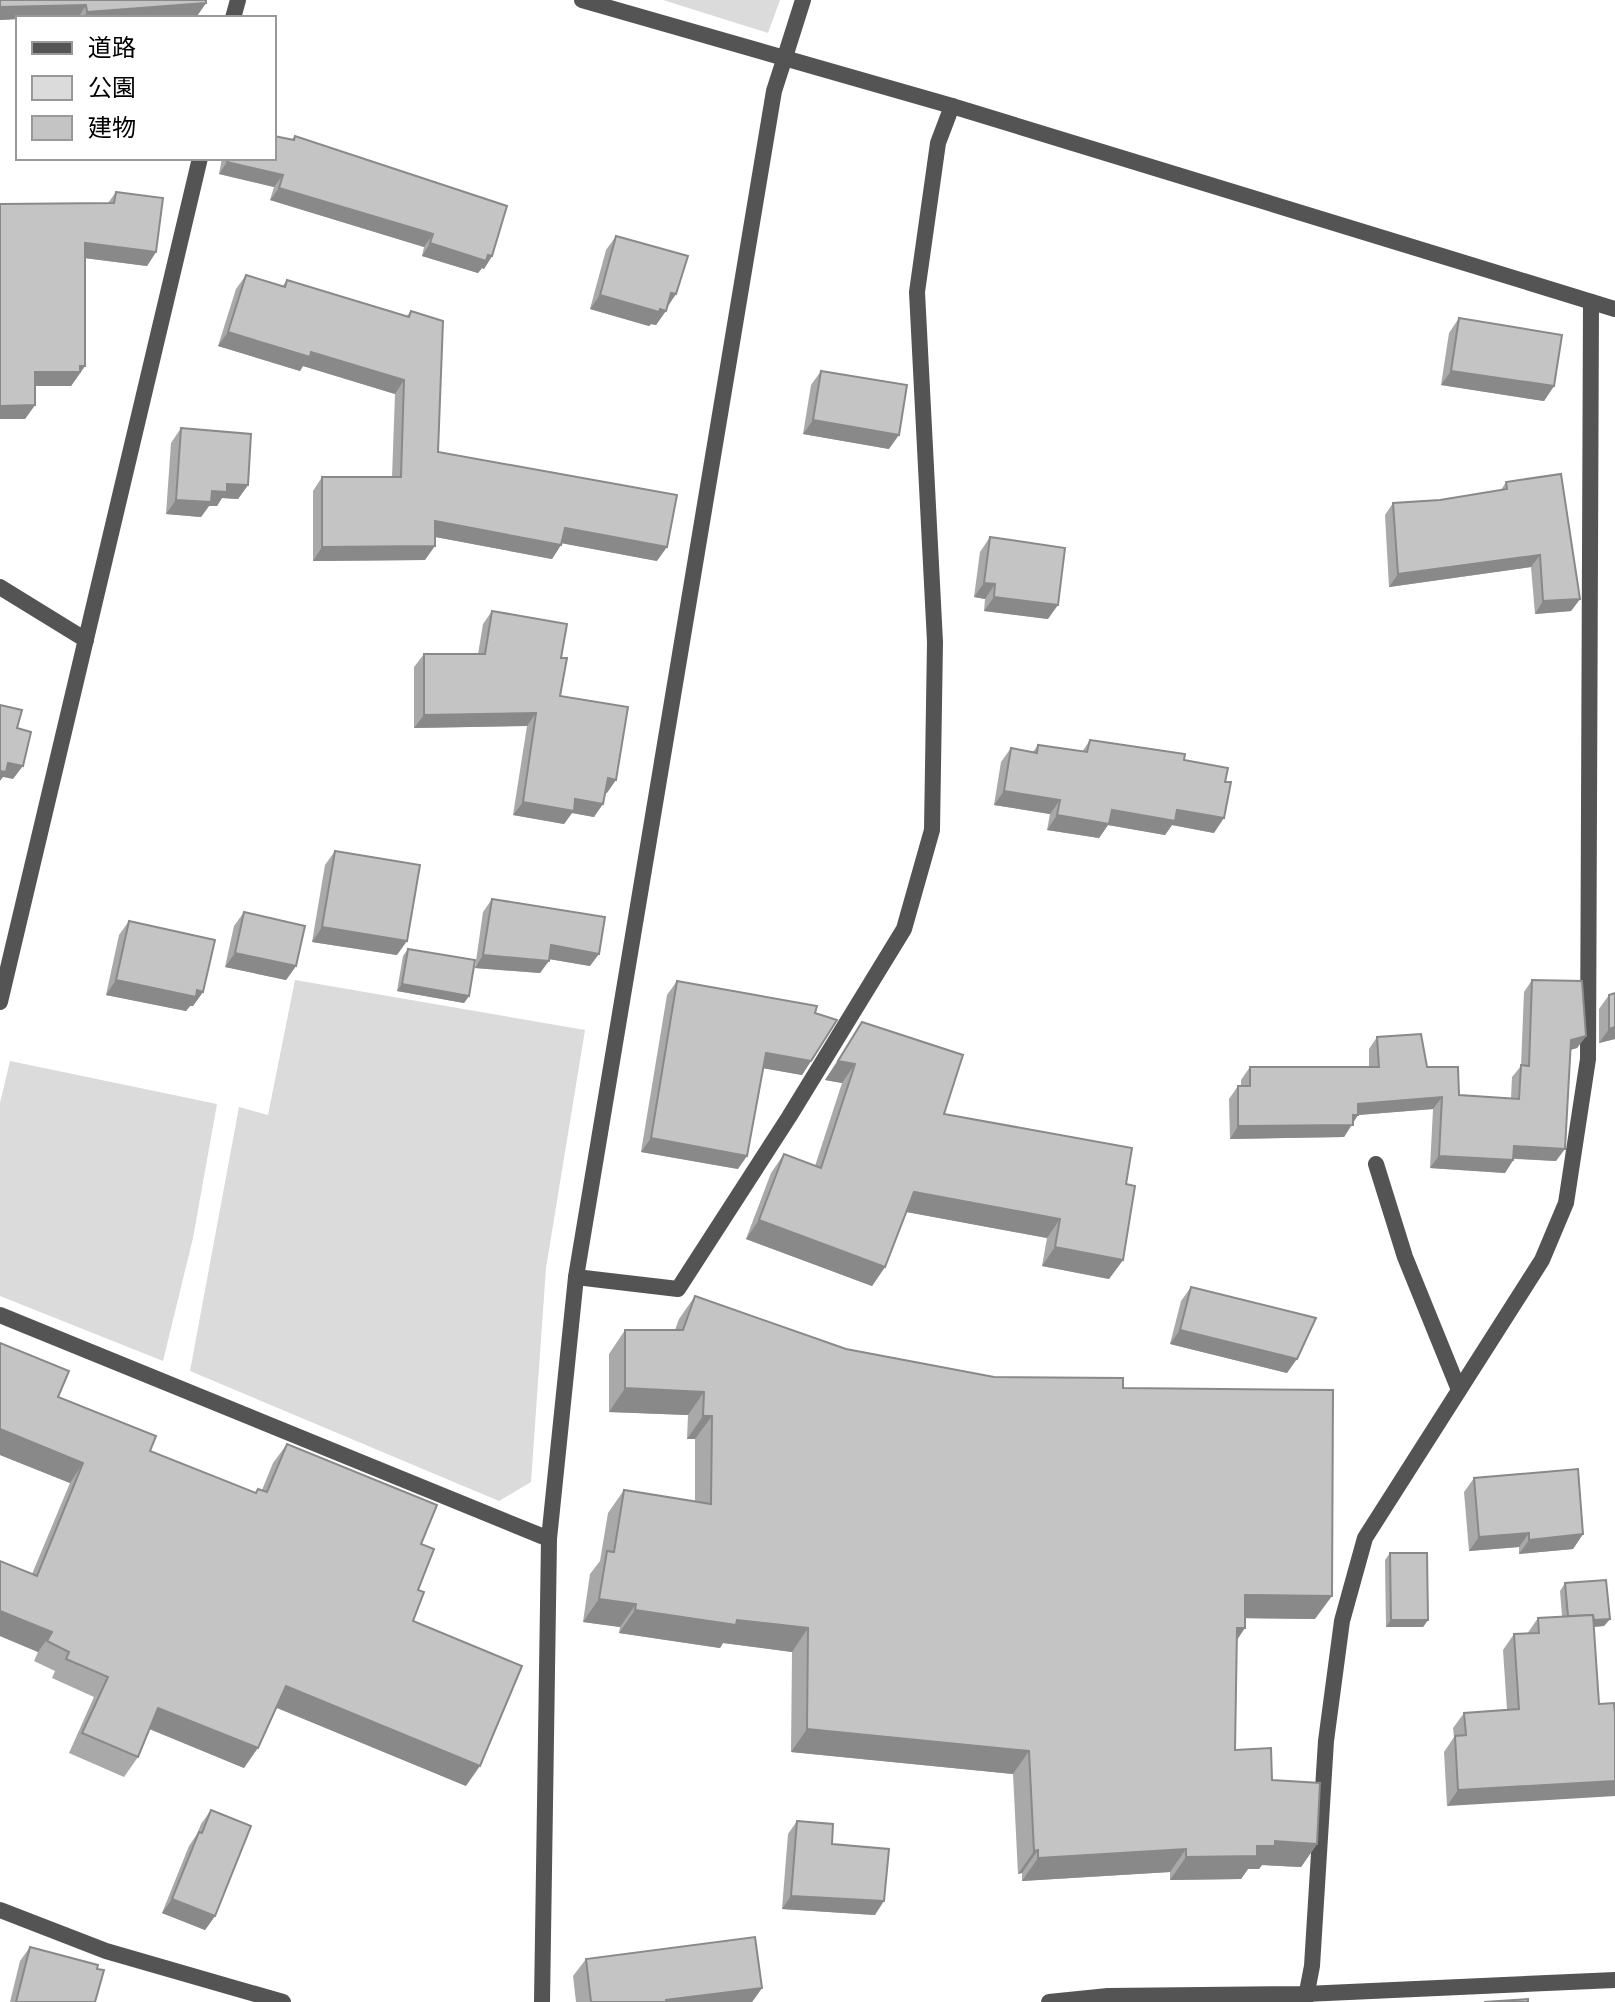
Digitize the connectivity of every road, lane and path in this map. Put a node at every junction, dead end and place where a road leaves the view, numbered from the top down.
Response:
1 (582, 0) edge
2 (803, 0) edge
3 (784, 60) junction
4 (952, 106) junction
5 (200, 160) edge
6 (1591, 302) junction
7 (1615, 309) edge
8 (0, 587) edge
9 (86, 640) junction
10 (6, 951) edge
11 (0, 1002) edge
12 (1376, 1164) dead end
13 (576, 1277) junction
14 (0, 1315) edge
15 (1459, 1390) junction
16 (549, 1539) junction
17 (0, 1910) edge
18 (1615, 1980) edge
19 (1305, 1998) edge
20 (283, 2002) edge
21 (542, 2002) edge
22 (1049, 2002) edge

1 - 3 street
2 - 3 street
3 - 4 street
3 - 13 street
4 - 6 street
4 - 13 street
5 - 9 street
6 - 7 street
6 - 15 street
8 - 9 street
9 - 10 street
10 - 11 street
12 - 15 street
13 - 16 street
14 - 16 street
15 - 19 street
16 - 21 street
17 - 20 street
18 - 19 street
19 - 22 street

